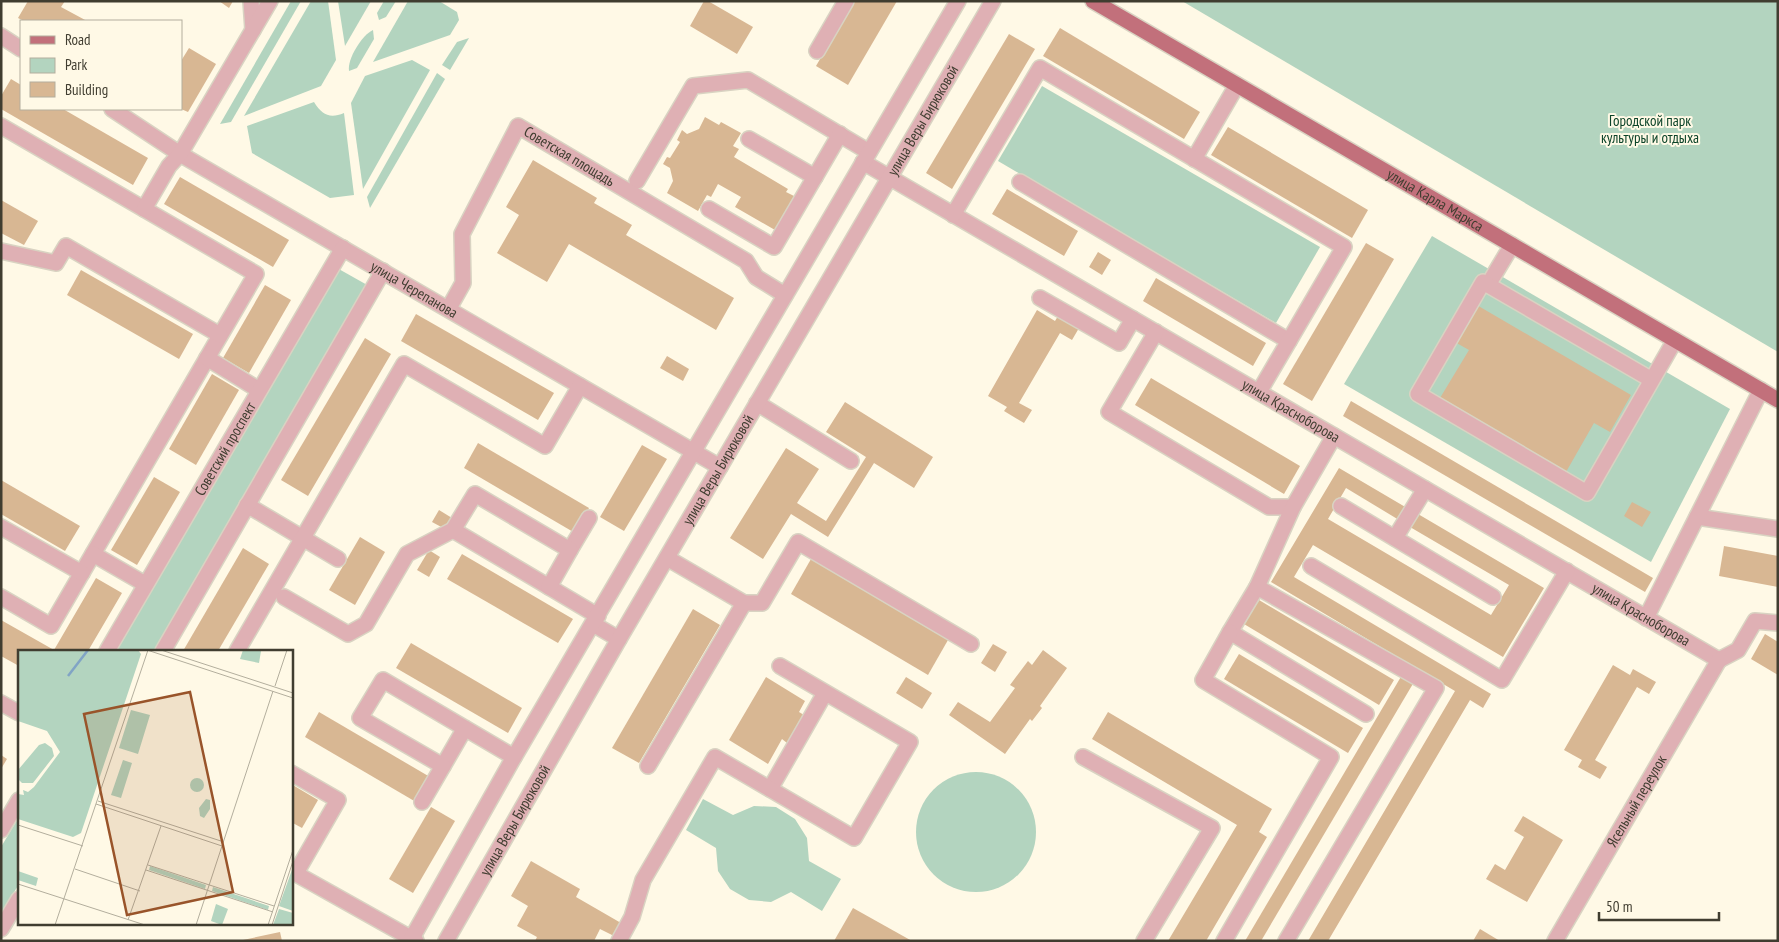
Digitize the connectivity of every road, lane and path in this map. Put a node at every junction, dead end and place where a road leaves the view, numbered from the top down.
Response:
1 (251, 1) edge
2 (270, 1) edge
3 (846, 1) edge
4 (958, 1) edge
5 (993, 1) edge
6 (1093, 1) edge
7 (253, 30) junction
8 (1, 36) edge
9 (20, 48) edge
10 (817, 51) dead end
11 (1237, 85) junction
12 (114, 110) edge
13 (1, 126) edge
14 (840, 134) junction
15 (749, 139) dead end
16 (180, 154) junction
17 (866, 157) junction
18 (1194, 158) junction
19 (814, 177) junction
20 (890, 178) junction
21 (637, 181) dead end
22 (1020, 182) dead end
23 (144, 209) junction
24 (709, 209) dead end
25 (954, 215) junction
26 (1512, 245) junction
27 (343, 248) junction
28 (1, 251) edge
29 (383, 271) junction
30 (1488, 285) junction
31 (786, 295) junction
32 (1040, 298) dead end
33 (449, 308) junction
34 (1133, 319) junction
35 (1156, 332) junction
36 (220, 335) junction
37 (1675, 340) junction
38 (1289, 341) junction
39 (206, 358) junction
40 (1652, 380) junction
41 (580, 386) junction
42 (260, 390) junction
43 (1761, 390) junction
44 (1259, 392) junction
45 (1778, 400) edge
46 (757, 403) junction
47 (1334, 436) junction
48 (694, 451) junction
49 (851, 461) dead end
50 (720, 467) junction
51 (1425, 489) junction
52 (247, 506) junction
53 (1341, 506) dead end
54 (1293, 507) junction
55 (1697, 517) junction
56 (589, 518) dead end
57 (1, 527) edge
58 (1778, 529) edge
59 (453, 530) junction
60 (302, 538) junction
61 (1396, 538) junction
62 (570, 550) junction
63 (93, 554) junction
64 (667, 558) junction
65 (338, 559) dead end
66 (1311, 566) dead end
67 (1567, 571) junction
68 (82, 573) junction
69 (145, 584) junction
70 (549, 587) junction
71 (1257, 587) junction
72 (284, 597) dead end
73 (1493, 597) dead end
74 (1, 598) edge
75 (744, 603) junction
76 (1646, 618) junction
77 (595, 620) junction
78 (1778, 623) edge
79 (1230, 632) junction
80 (619, 639) junction
81 (971, 644) dead end
82 (107, 650) edge
83 (164, 650) edge
84 (238, 650) edge
85 (1719, 660) junction
86 (780, 666) dead end
87 (826, 693) junction
88 (1, 703) edge
89 (18, 712) edge
90 (1366, 714) dead end
91 (465, 728) junction
92 (514, 757) junction
93 (1082, 757) dead end
94 (443, 766) junction
95 (648, 766) dead end
96 (292, 774) edge
97 (770, 789) junction
98 (18, 802) edge
99 (422, 802) dead end
100 (1, 830) edge
101 (293, 872) edge
102 (18, 901) edge
103 (1, 929) edge
104 (414, 940) edge
105 (446, 941) edge
106 (619, 941) edge
107 (1144, 941) edge
108 (1224, 941) edge
109 (1286, 941) edge
110 (1555, 941) edge

1 - 7 street
2 - 7 street
3 - 10 street
4 - 17 street, улица Веры Бирюковой
5 - 20 street, улица Веры Бирюковой
6 - 11 main road, улица Карла Маркса
7 - 16 street
8 - 9 street
11 - 18 street
11 - 26 main road, улица Карла Маркса
12 - 16 street, улица Черепанова
13 - 23 street
14 - 17 street, Советская площадь
14 - 19 street
14 - 21 street, Советская площадь
15 - 19 street
16 - 23 street
16 - 27 street, улица Черепанова
17 - 20 street, улица Красноборова
17 - 31 street, улица Веры Бирюковой
18 - 25 street
18 - 38 street
19 - 24 street
20 - 25 street, улица Красноборова
20 - 46 street, улица Веры Бирюковой
22 - 38 street
23 - 36 street
25 - 34 street, улица Красноборова
26 - 30 street
26 - 37 main road, улица Карла Маркса
27 - 29 street, улица Черепанова
27 - 42 street, Советский проспект
28 - 36 street
29 - 33 street, улица Черепанова
29 - 52 street
30 - 40 street
30 - 40 street
31 - 33 street, Советская площадь
31 - 48 street, улица Веры Бирюковой
32 - 34 street
33 - 41 street, улица Черепанова
34 - 35 street, улица Красноборова
35 - 44 street, улица Красноборова
35 - 54 street
36 - 39 street
37 - 40 street
37 - 43 main road, улица Карла Маркса
38 - 44 street
39 - 42 street
39 - 63 street
41 - 48 street, улица Черепанова
41 - 60 street
42 - 69 street, Советский проспект
43 - 45 main road, улица Карла Маркса
43 - 55 street
44 - 47 street, улица Красноборова
46 - 49 street
46 - 50 street, улица Веры Бирюковой
47 - 51 street, улица Красноборова
47 - 54 street
48 - 50 street, улица Черепанова
48 - 77 street, улица Веры Бирюковой
50 - 64 street, улица Веры Бирюковой
51 - 61 street
51 - 67 street, улица Красноборова
52 - 60 street
52 - 83 street
53 - 61 street
54 - 71 street
55 - 58 street
55 - 76 street
56 - 62 street
57 - 68 street
59 - 62 street
59 - 70 street
59 - 72 street
60 - 65 street
60 - 84 street
61 - 73 street
62 - 70 street
63 - 68 street
63 - 69 street
64 - 75 street
64 - 80 street, улица Веры Бирюковой
66 - 67 street
67 - 76 street, улица Красноборова
68 - 74 street
69 - 82 street, Советский проспект
70 - 77 street
71 - 79 street
71 - 109 street
75 - 81 street
75 - 95 street
76 - 85 street, улица Красноборова
77 - 80 street
77 - 92 street, улица Веры Бирюковой
78 - 85 street
79 - 90 street
79 - 108 street
80 - 105 street, улица Веры Бирюковой
85 - 110 street, Ясельный переулок
86 - 87 street
87 - 97 street
87 - 97 street
88 - 89 street
91 - 92 street
91 - 94 street
91 - 94 street
92 - 104 street, улица Веры Бирюковой
93 - 107 street
94 - 99 street
96 - 101 street
97 - 106 street
98 - 100 street
101 - 104 street
102 - 103 street

